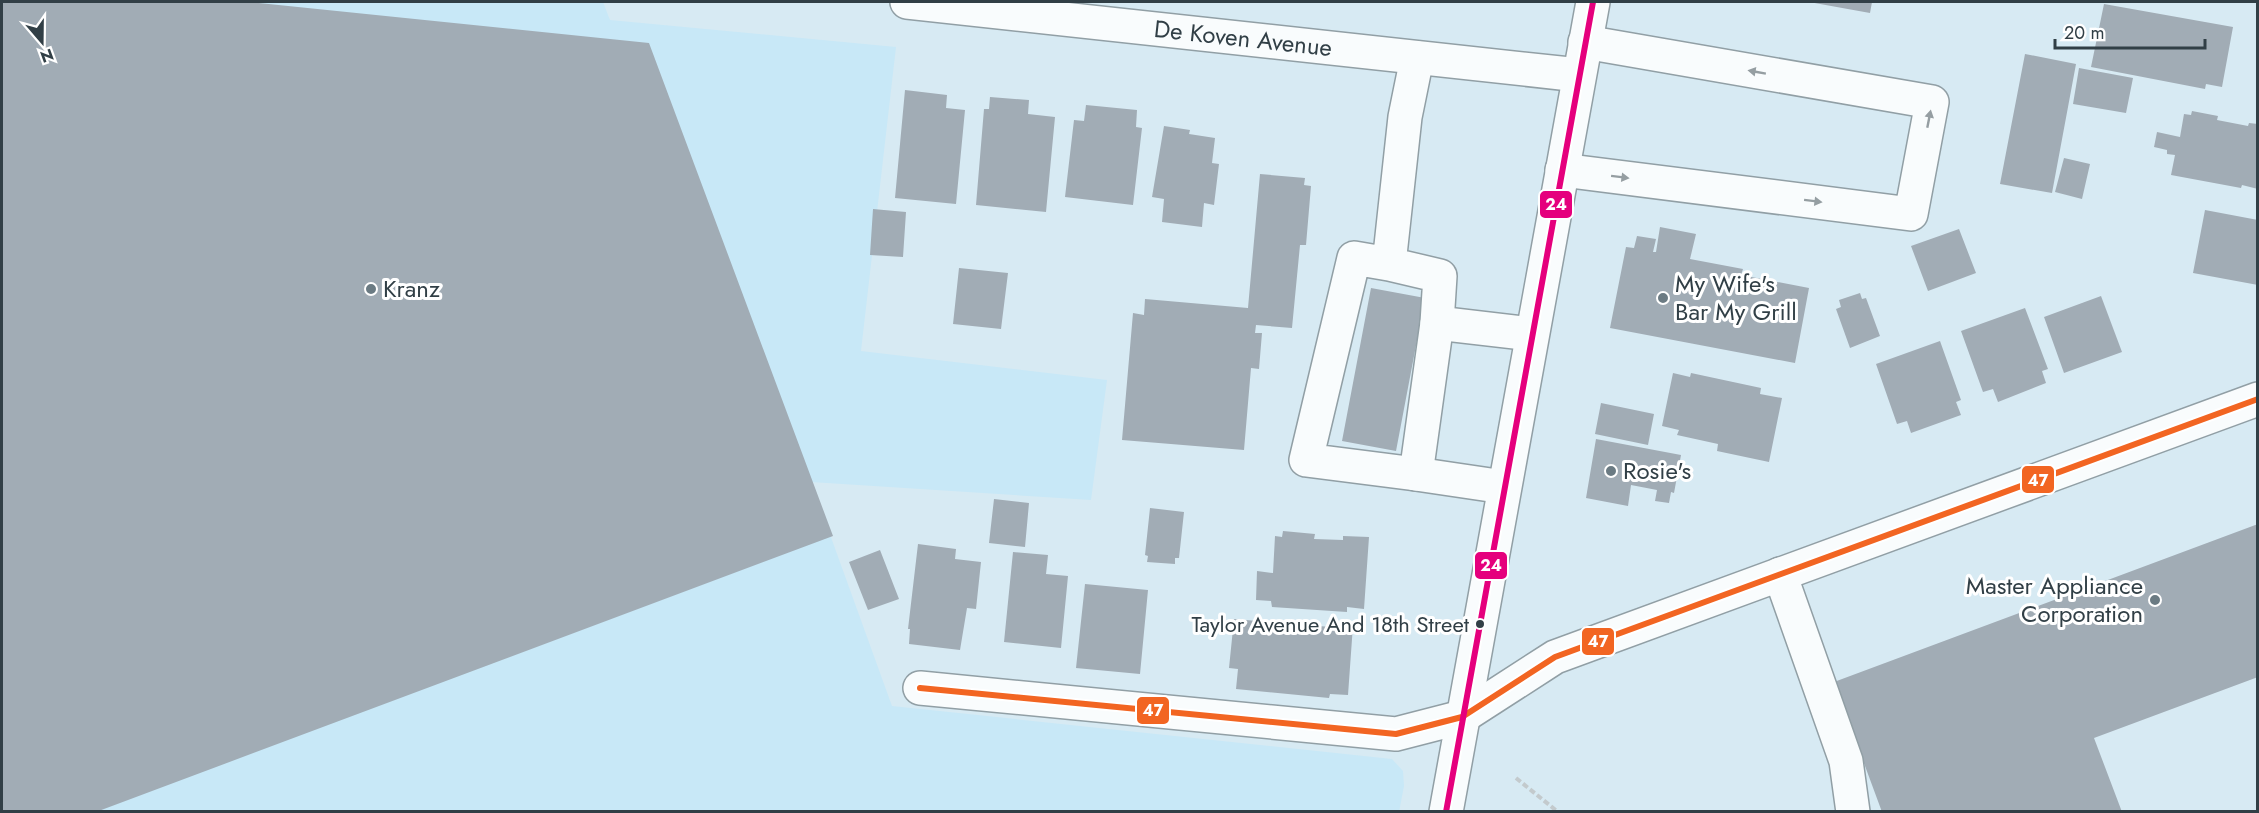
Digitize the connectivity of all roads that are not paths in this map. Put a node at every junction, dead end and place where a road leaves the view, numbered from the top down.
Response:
1 (907, 2) edge
2 (1593, 2) edge
3 (1585, 42) junction
4 (1417, 57) junction
5 (1579, 75) junction
6 (1562, 170) junction
7 (1389, 264) junction
8 (1437, 323) junction
9 (1532, 334) junction
10 (2258, 399) edge
11 (1416, 474) junction
12 (1504, 487) junction
13 (1780, 574) junction
14 (920, 688) dead end
15 (1462, 717) junction
16 (1446, 812) edge
17 (1853, 812) edge

1 - 4 street, De Koven Avenue
2 - 3 street
3 - 5 street
6 -> 3 street
4 - 5 street, De Koven Avenue
4 - 7 street
5 - 6 street
6 - 9 street
7 - 8 street
7 - 11 street
8 - 9 street
8 - 11 street
9 - 12 street
10 - 13 street
11 - 12 street
12 - 15 street
13 - 15 street
13 - 17 street
14 - 15 street
15 - 16 street

